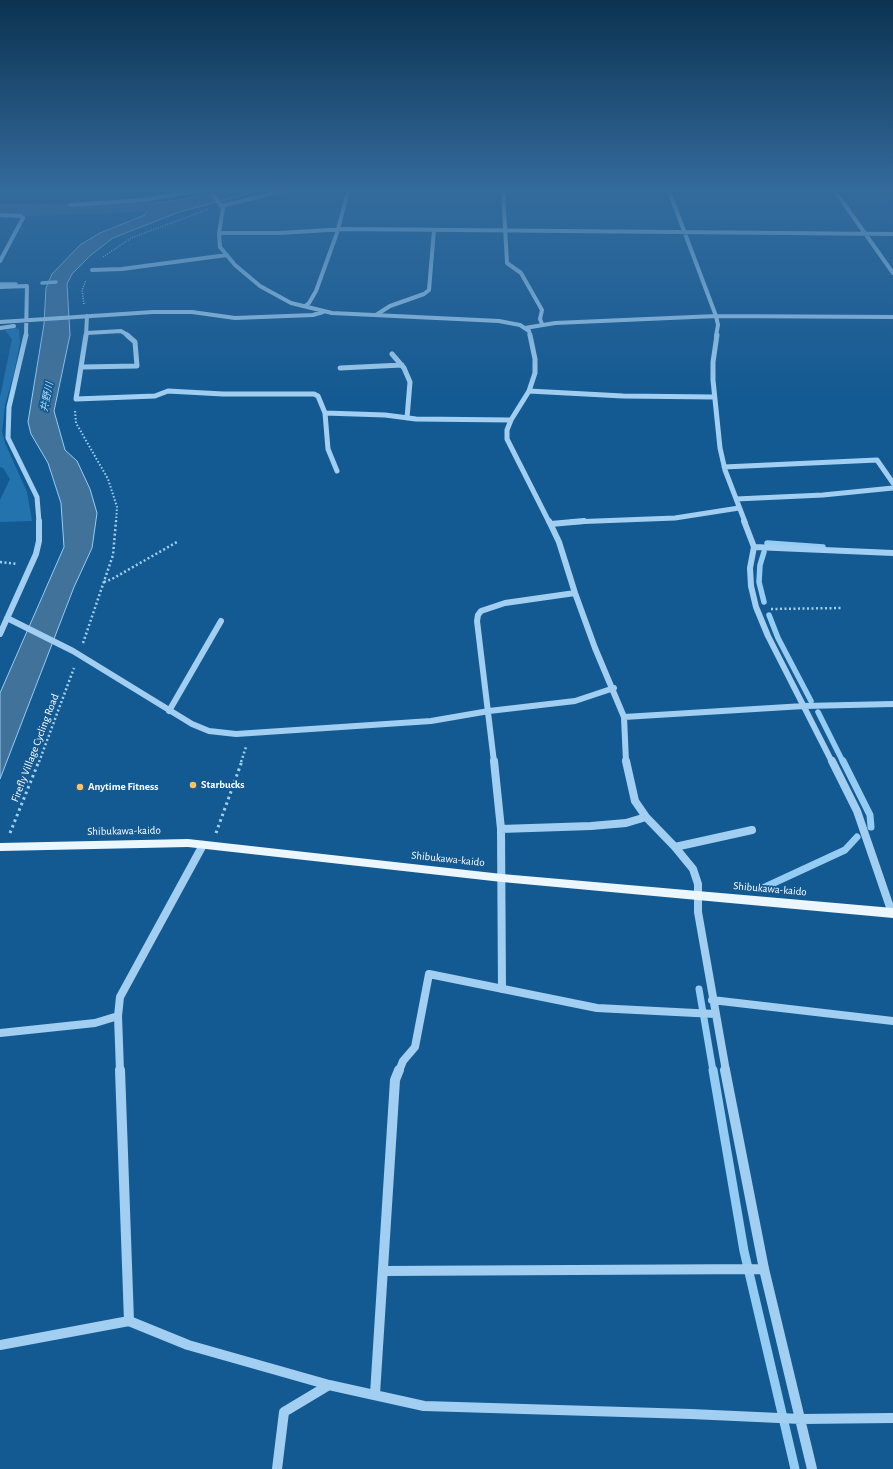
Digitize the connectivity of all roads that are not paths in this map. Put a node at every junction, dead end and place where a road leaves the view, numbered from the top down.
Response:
1 (193, 260) edge
2 (231, 260) edge
3 (327, 260) edge
4 (432, 260) edge
5 (507, 260) edge
6 (694, 260) edge
7 (884, 260) edge
8 (92, 270) road end
9 (893, 273) edge
10 (0, 287) edge
11 (305, 306) junction
12 (324, 312) junction
13 (376, 315) junction
14 (84, 316) junction
15 (716, 316) junction
16 (893, 317) edge
17 (0, 322) edge
18 (28, 322) junction
19 (542, 324) junction
20 (0, 328) edge
21 (525, 328) junction
22 (87, 333) junction
23 (392, 354) dead end
24 (402, 366) junction
25 (82, 367) junction
26 (340, 368) dead end
27 (529, 391) junction
28 (714, 397) junction
29 (325, 412) junction
30 (407, 418) junction
31 (511, 420) junction
32 (724, 467) junction
33 (337, 471) dead end
34 (893, 483) edge
35 (893, 488) edge
36 (736, 499) junction
37 (739, 508) junction
38 (551, 524) junction
39 (754, 547) junction
40 (893, 553) edge
41 (575, 593) junction
42 (9, 619) junction
43 (221, 621) dead end
44 (0, 634) edge
45 (614, 688) junction
46 (893, 704) edge
47 (804, 706) junction
48 (169, 711) junction
49 (490, 711) junction
50 (624, 717) junction
51 (646, 817) junction
52 (501, 829) junction
53 (752, 830) dead end
54 (203, 845) junction
55 (0, 847) edge
56 (675, 847) junction
57 (502, 878) junction
58 (699, 896) junction
59 (892, 913) edge
60 (502, 989) junction
61 (712, 1000) junction
62 (716, 1014) junction
63 (118, 1016) junction
64 (893, 1021) edge
65 (0, 1033) edge
66 (764, 1269) junction
67 (383, 1271) junction
68 (129, 1321) junction
69 (0, 1345) edge
70 (329, 1385) junction
71 (375, 1394) junction
72 (893, 1418) edge
73 (801, 1419) junction
74 (277, 1469) edge
75 (812, 1469) edge

1 - 8 street
2 - 11 street
3 - 11 street
4 - 13 street
5 - 19 street
6 - 15 street
7 - 9 street
10 - 18 street
11 - 12 street
12 - 13 street
12 - 14 street
13 - 21 street
14 - 18 street
14 - 22 street
15 - 16 street
15 - 19 street
15 - 28 street
17 - 18 street
18 - 20 street
18 - 42 street
19 - 21 street
21 - 27 street
22 - 25 street
22 - 25 street
23 - 24 street
24 - 26 street
24 - 30 street
25 - 29 street
27 - 28 street
27 - 31 street
28 - 32 street
29 - 30 street
29 - 33 street
30 - 31 street
31 - 38 street
32 - 34 street
32 - 36 street
35 - 36 street
36 - 37 street
37 - 38 street
37 - 39 street
38 - 41 street
39 - 40 street
39 - 47 street
41 - 45 street
41 - 49 street
42 - 44 street
42 - 48 street
43 - 48 street
45 - 49 street
45 - 50 street
46 - 47 street
47 - 50 street
47 - 59 street
48 - 49 street
49 - 52 street
50 - 51 street
51 - 52 street
51 - 56 street
52 - 57 street
53 - 56 street
54 - 55 main road, Shibukawa-kaido
54 - 57 main road, Shibukawa-kaido
54 - 63 street
56 - 58 street
57 - 58 main road, Shibukawa-kaido
57 - 60 street
58 - 59 main road, Shibukawa-kaido
58 - 61 street
60 - 62 street
60 - 67 street
61 - 62 street
61 - 64 street
62 - 66 street
63 - 65 street
63 - 68 street
66 - 67 street
66 - 73 street
67 - 71 street
68 - 69 street
68 - 70 street
70 - 71 street
70 - 74 street
71 - 73 street
72 - 73 street
73 - 75 street

